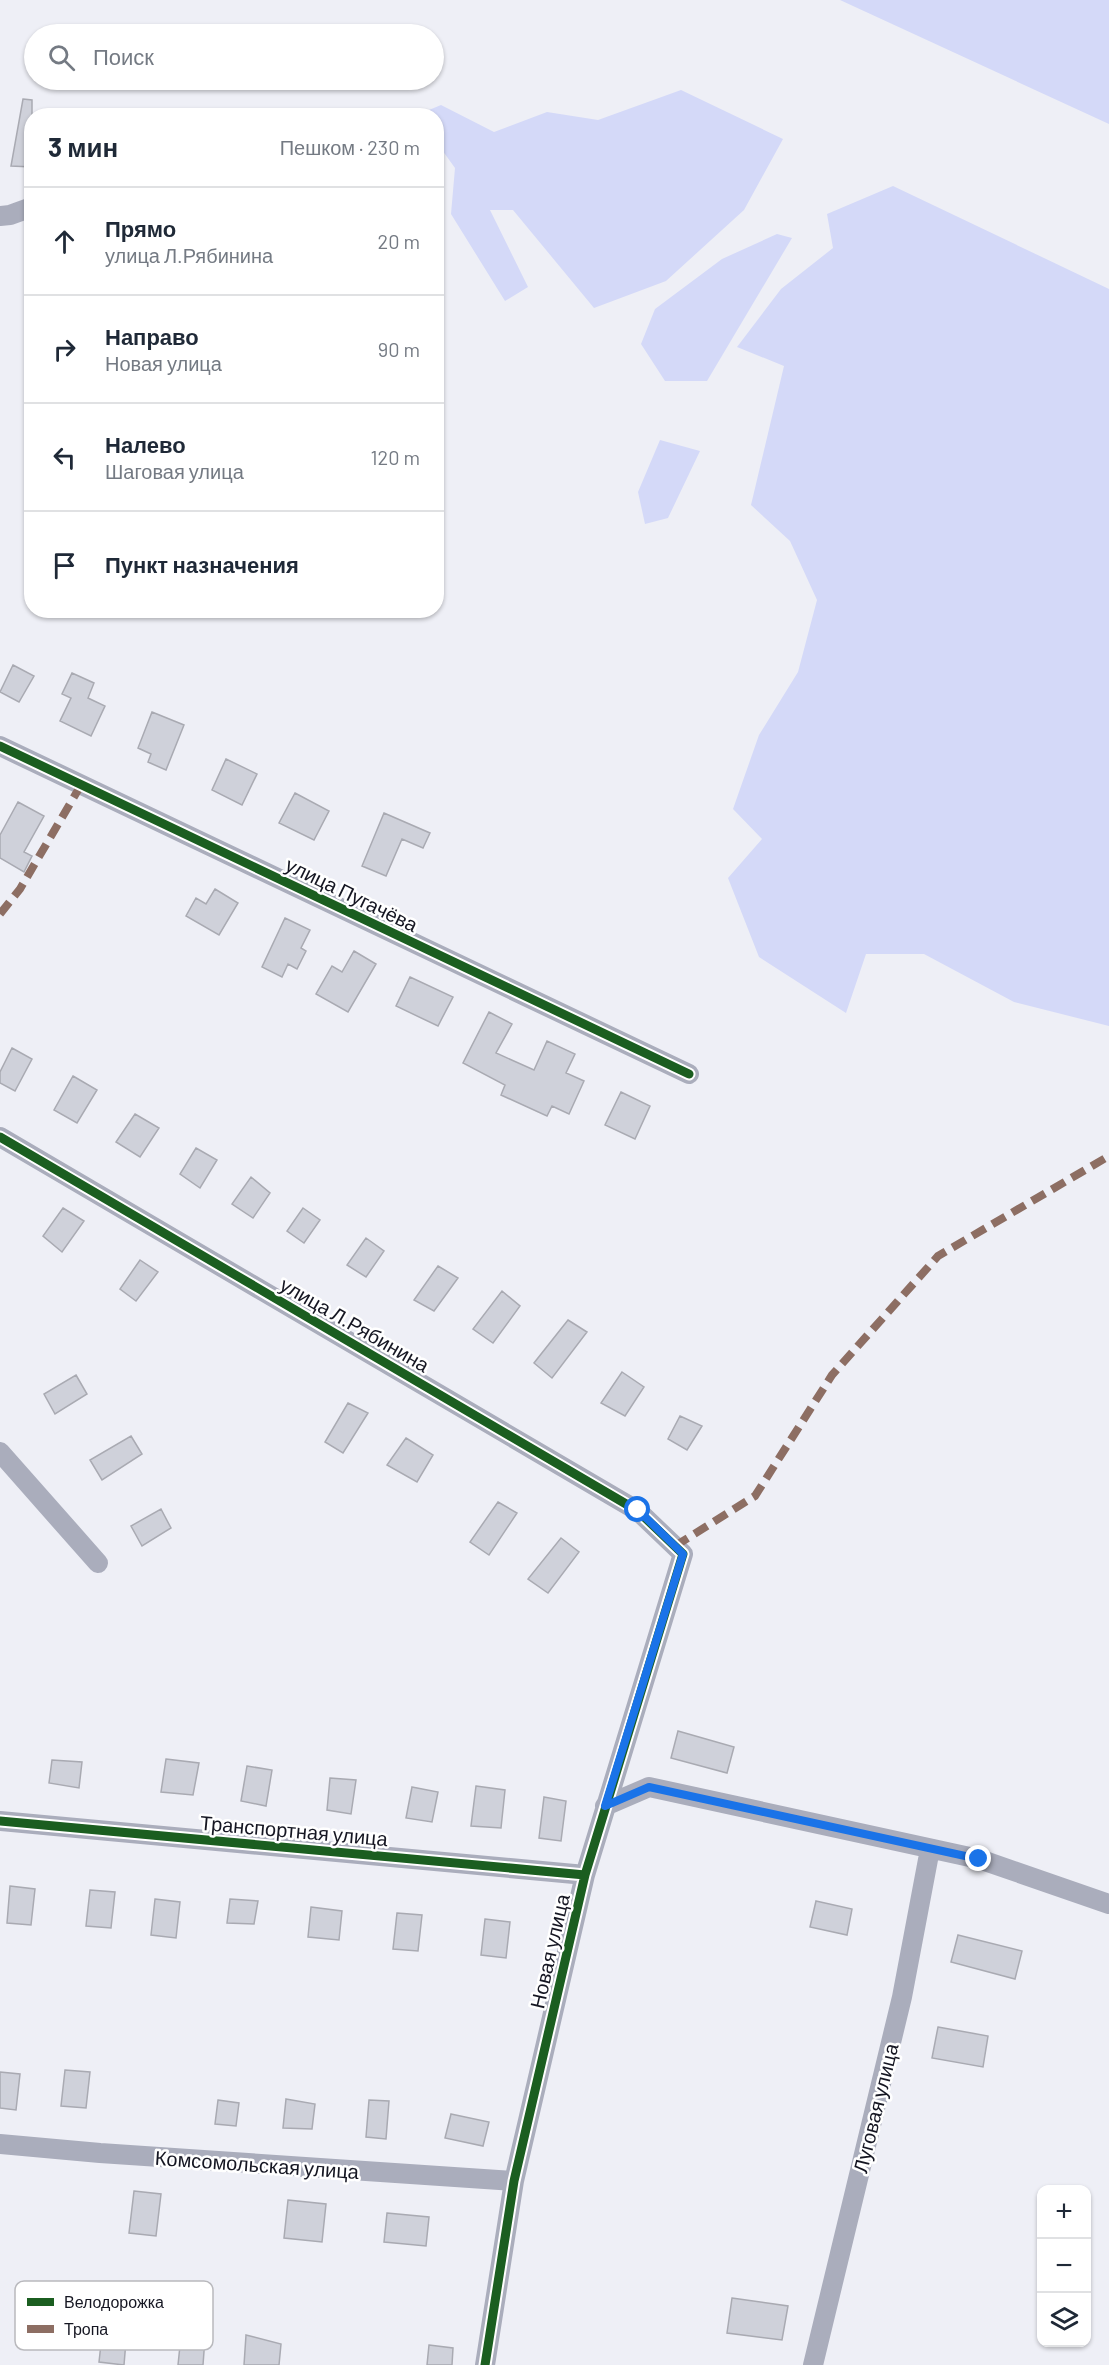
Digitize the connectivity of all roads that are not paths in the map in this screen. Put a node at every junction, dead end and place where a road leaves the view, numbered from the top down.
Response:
1 (24, 210) edge
2 (0, 216) edge
3 (0, 746) edge
4 (689, 1074) dead end
5 (0, 1137) edge
6 (0, 1452) edge
7 (683, 1554) joint
8 (98, 1563) dead end
9 (605, 1806) junction
10 (0, 1821) edge
11 (930, 1850) junction
12 (585, 1875) junction
13 (1109, 1904) edge
14 (0, 2144) edge
15 (514, 2181) junction
16 (485, 2365) edge
17 (813, 2365) edge

1 - 2 street
3 - 4 street, улица Пугачёва
5 - 7 street, улица Л.Рябинина
6 - 8 street
7 - 9 street, Новая улица
9 - 11 street
9 - 12 street, Новая улица
10 - 12 street, Транспортная улица
11 - 13 street
11 - 17 street, Луговая улица
12 - 15 street, Новая улица
14 - 15 street, Комсомольская улица
15 - 16 street, Новая улица

